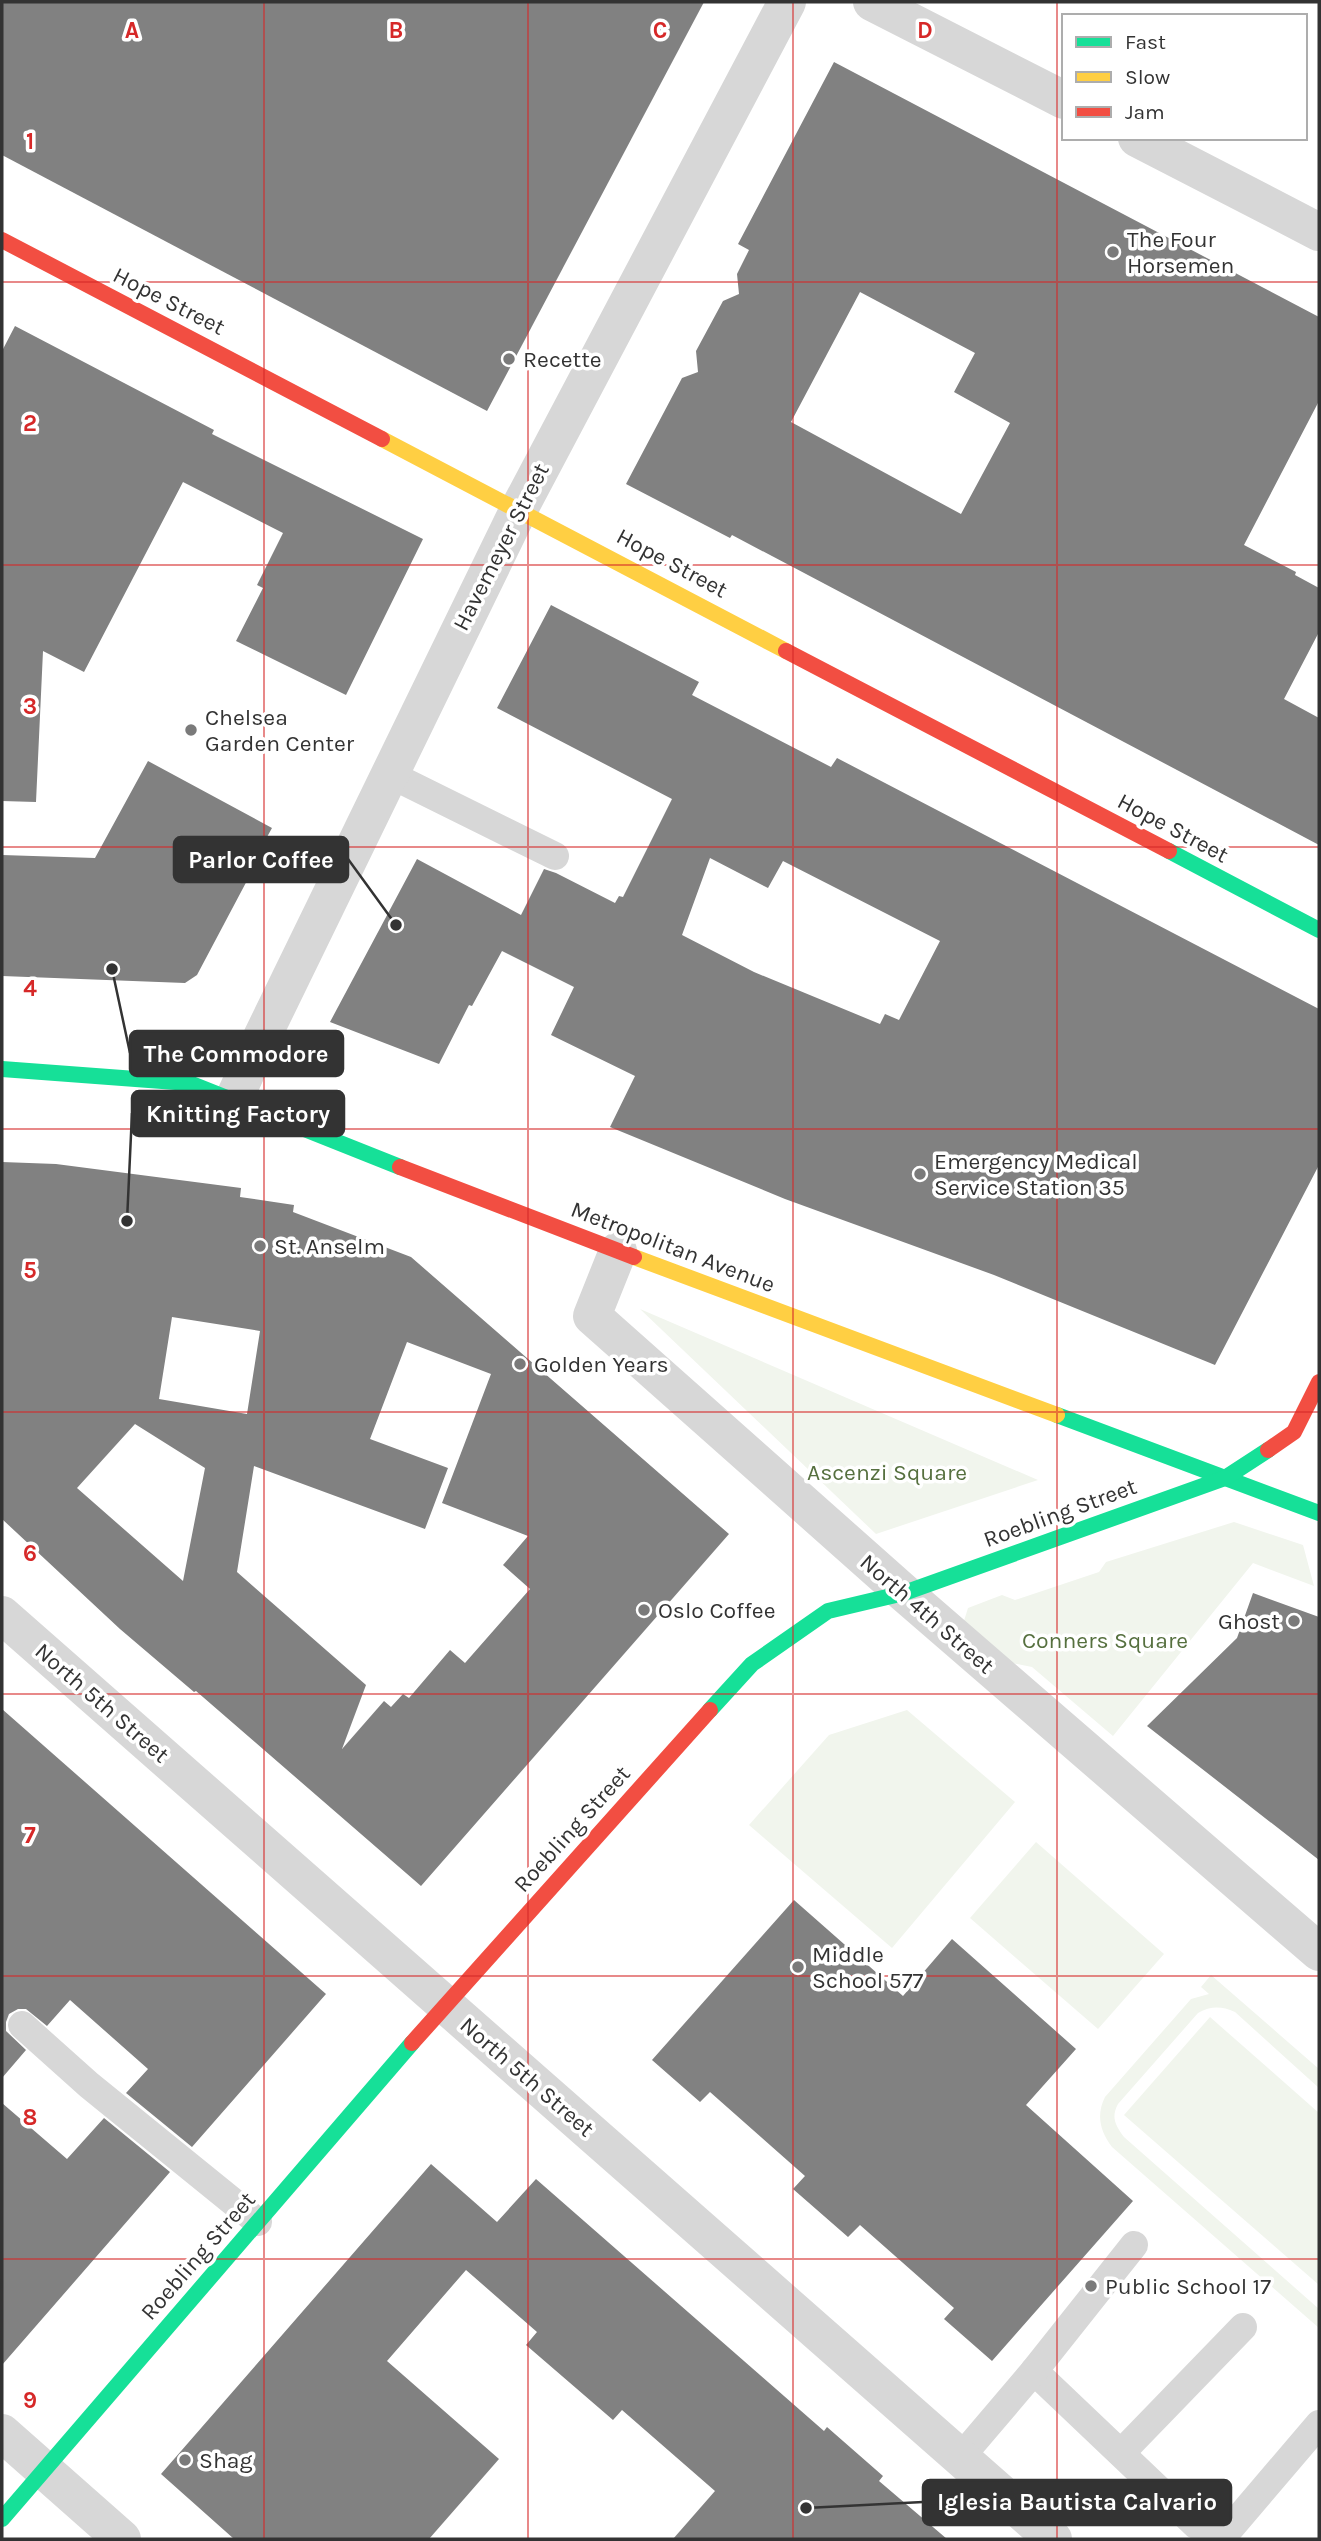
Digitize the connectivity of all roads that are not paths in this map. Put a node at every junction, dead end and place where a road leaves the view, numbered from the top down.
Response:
1 (786, 2) edge
2 (872, 2) edge
3 (1062, 99) edge
4 (1141, 140) edge
5 (1319, 232) edge
6 (2, 240) edge
7 (519, 509) junction
8 (389, 774) junction
9 (555, 856) dead end
10 (1319, 930) edge
11 (2, 1069) edge
12 (233, 1101) junction
13 (618, 1251) junction
14 (1319, 1382) edge
15 (1225, 1478) junction
16 (1319, 1513) edge
17 (904, 1593) junction
18 (2, 1615) edge
19 (1319, 1952) edge
20 (445, 2005) junction
21 (22, 2025) dead end
22 (258, 2222) junction
23 (1134, 2245) dead end
24 (1243, 2328) dead end
25 (1034, 2371) junction
26 (1319, 2424) edge
27 (2, 2433) edge
28 (1121, 2453) junction
29 (960, 2458) junction
30 (44, 2470) junction
31 (2, 2519) edge
32 (122, 2539) edge
33 (1053, 2539) edge

1 - 7 street, Havemeyer Street
2 - 3 street
4 - 5 street
6 - 7 street, Hope Street
7 - 8 street, Havemeyer Street
7 - 10 street, Hope Street
8 - 9 lane
8 - 12 street, Havemeyer Street
11 - 12 street, Metropolitan Avenue
12 - 13 street, Metropolitan Avenue
13 - 15 street, Metropolitan Avenue
13 - 17 street, North 4th Street
14 - 15 street, Roebling Street
15 - 16 street, Metropolitan Avenue
15 - 17 street, Roebling Street
17 - 19 street, North 4th Street
17 - 20 street, Roebling Street
18 - 20 street, North 5th Street
20 - 22 street, Roebling Street
20 - 29 street, North 5th Street
21 - 22 lane
22 - 30 street, Roebling Street
23 - 25 lane
24 - 28 lane
25 - 28 lane
25 - 29 lane
26 - 28 lane
27 - 30 street
29 - 33 street, North 5th Street
30 - 31 street, Roebling Street
30 - 32 street

